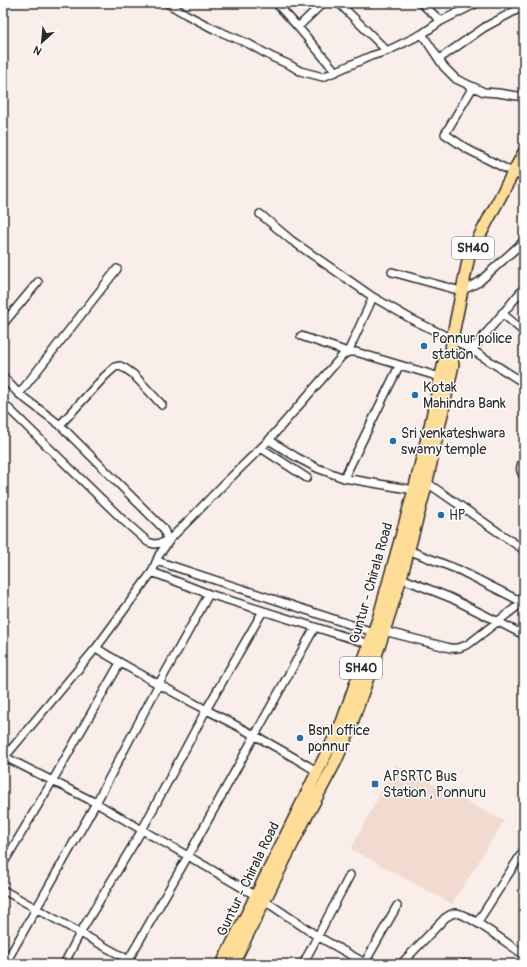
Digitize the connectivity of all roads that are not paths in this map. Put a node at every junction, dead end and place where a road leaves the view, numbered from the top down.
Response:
1 (167, 3) edge
2 (276, 3) edge
3 (323, 3) edge
4 (339, 3) edge
5 (421, 3) edge
6 (475, 3) edge
7 (524, 6) edge
8 (441, 21) junction
9 (298, 27) junction
10 (422, 34) junction
11 (387, 51) junction
12 (439, 59) junction
13 (336, 72) junction
14 (473, 88) junction
15 (524, 97) edge
16 (524, 152) edge
17 (513, 172) junction
18 (524, 178) edge
19 (260, 214) dead end
20 (524, 241) edge
21 (117, 269) dead end
22 (392, 272) dead end
23 (38, 282) dead end
24 (524, 288) edge
25 (462, 291) junction
26 (373, 297) junction
27 (502, 313) junction
28 (3, 324) edge
29 (524, 332) edge
30 (301, 336) dead end
31 (452, 338) junction
32 (472, 350) junction
33 (348, 352) junction
34 (451, 355) junction
35 (399, 366) junction
36 (524, 372) edge
37 (3, 377) edge
38 (440, 378) junction
39 (521, 381) edge
40 (20, 394) junction
41 (3, 403) edge
42 (162, 405) dead end
43 (60, 425) junction
44 (269, 440) junction
45 (261, 448) junction
46 (524, 460) edge
47 (524, 476) edge
48 (307, 478) dead end
49 (344, 478) junction
50 (426, 482) junction
51 (414, 490) junction
52 (163, 542) junction
53 (408, 550) junction
54 (524, 550) edge
55 (157, 561) junction
56 (152, 572) junction
57 (400, 578) junction
58 (210, 594) junction
59 (271, 598) junction
60 (522, 605) edge
61 (264, 611) junction
62 (498, 621) junction
63 (315, 627) junction
64 (379, 632) junction
65 (524, 635) edge
66 (369, 644) junction
67 (96, 648) junction
68 (120, 663) junction
69 (159, 684) junction
70 (206, 710) junction
71 (255, 735) junction
72 (4, 758) edge
73 (318, 772) junction
74 (53, 780) junction
75 (96, 803) junction
76 (142, 830) junction
77 (524, 850) edge
78 (188, 856) junction
79 (3, 864) edge
80 (350, 875) dead end
81 (3, 890) edge
82 (261, 899) junction
83 (397, 906) dead end
84 (37, 908) junction
85 (477, 923) junction
86 (80, 934) junction
87 (317, 936) junction
88 (524, 955) edge
89 (127, 962) edge
90 (5, 964) edge
91 (64, 964) edge
92 (136, 964) edge
93 (222, 964) edge
94 (233, 964) edge
95 (303, 964) edge
96 (365, 964) edge
97 (401, 964) edge

1 - 13 street
2 - 9 street
3 - 9 street
4 - 11 street
5 - 8 street
6 - 8 street
7 - 12 street
8 - 10 street
9 - 13 street
10 - 11 street
10 - 12 street
11 - 13 street
12 - 14 street
14 - 15 street
14 - 17 street
16 - 17 main road, Guntur - Chirala Road / SH40
17 - 18 street
17 - 25 main road, Guntur - Chirala Road / SH40
19 - 26 street
20 - 25 street
21 - 40 street
22 - 25 street
23 - 28 street
24 - 27 street
25 - 31 main road, Guntur - Chirala Road / SH40
26 - 31 street
26 - 33 street
27 - 29 street
27 - 32 street
30 - 33 street
31 - 32 street
31 - 34 main road, Guntur - Chirala Road / SH40
32 - 39 street
33 - 35 street
33 - 44 street
34 - 38 main road, Guntur - Chirala Road / SH40
34 - 50 main road, Guntur - Chirala Road / SH40
35 - 38 street
35 - 49 street
36 - 39 street
37 - 40 street
38 - 51 main road, Guntur - Chirala Road / SH40
40 - 43 street
41 - 52 street
42 - 43 street
43 - 52 street
44 - 45 street
44 - 49 street
45 - 48 street
45 - 52 street
46 - 47 street
49 - 51 street
50 - 53 main road, Guntur - Chirala Road / SH40
50 - 54 street
51 - 64 main road, Guntur - Chirala Road / SH40
52 - 55 street
53 - 57 main road, Guntur - Chirala Road / SH40
53 - 60 street
55 - 56 street
55 - 59 street
56 - 58 street
56 - 67 street
57 - 62 street
57 - 64 main road, Guntur - Chirala Road / SH40
58 - 61 street
58 - 69 street
59 - 61 street
59 - 64 street
60 - 62 street
61 - 63 street
61 - 70 street
62 - 64 street
62 - 65 street
63 - 66 street
63 - 71 street
64 - 66 main road, Guntur - Chirala Road / SH40
64 - 82 main road, Guntur - Chirala Road / SH40
66 - 73 main road, Guntur - Chirala Road / SH40
67 - 68 street
67 - 72 street
68 - 69 street
68 - 74 street
69 - 70 street
69 - 75 street
70 - 71 street
70 - 76 street
71 - 73 street
71 - 78 street
72 - 74 street
73 - 82 main road, Guntur - Chirala Road / SH40
74 - 75 street
74 - 79 street
75 - 76 street
75 - 84 street
76 - 78 street
76 - 86 street
77 - 85 street
78 - 82 street
78 - 89 street
80 - 87 street
81 - 84 street
82 - 87 street
82 - 93 main road, Guntur - Chirala Road / SH40
82 - 94 main road, Guntur - Chirala Road / SH40
83 - 96 street
84 - 86 street
84 - 90 street
85 - 88 street
85 - 97 street
86 - 89 street
86 - 91 street
87 - 95 street
87 - 96 street
89 - 92 street

